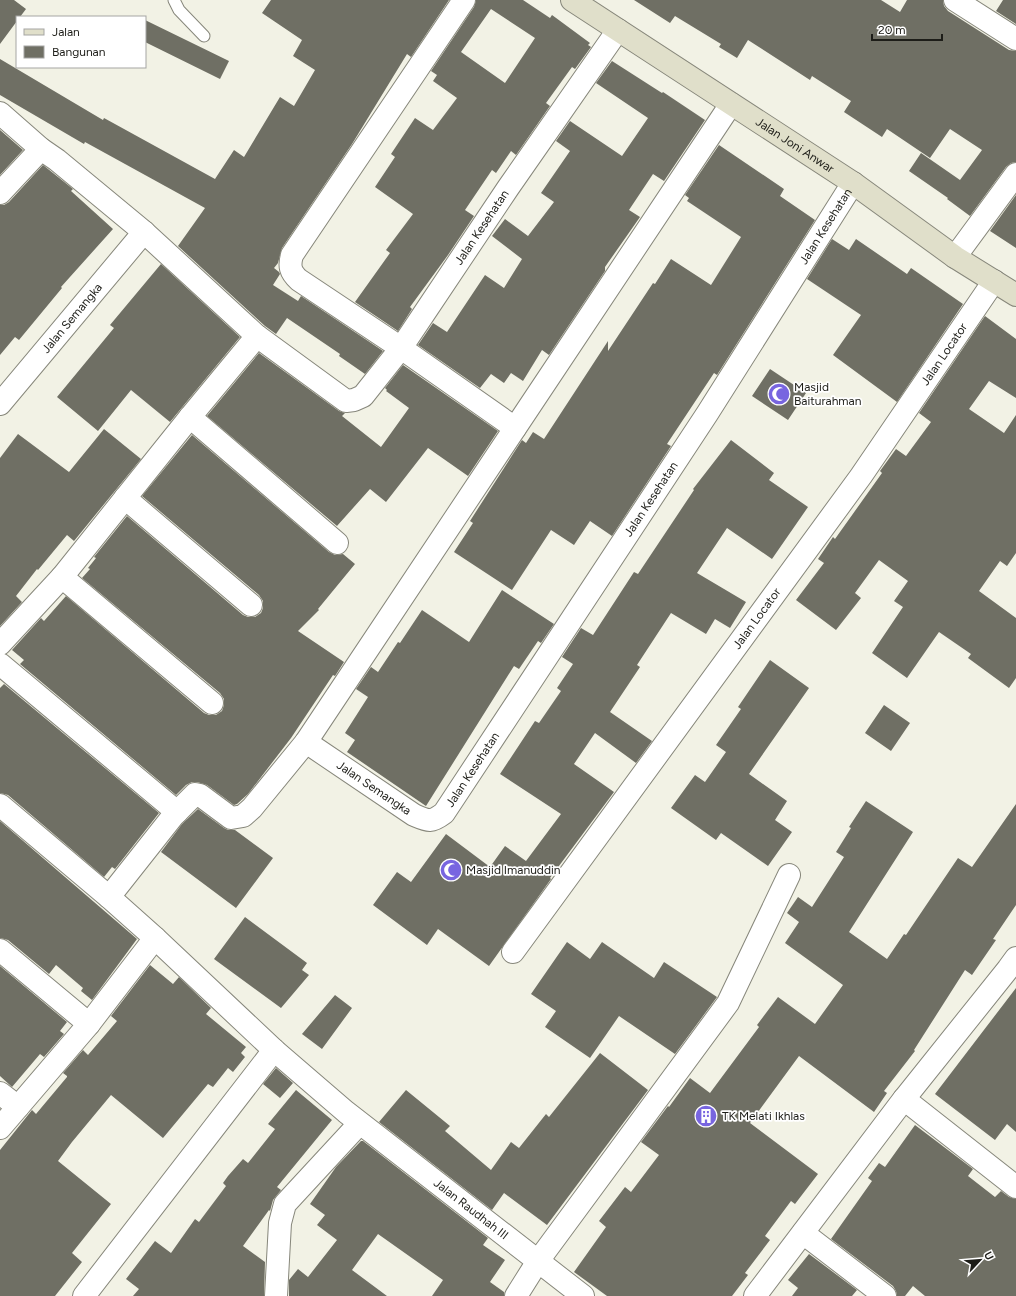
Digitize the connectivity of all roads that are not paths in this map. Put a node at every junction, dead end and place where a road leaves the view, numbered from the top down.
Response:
1 (174, 0) edge
2 (464, 0) edge
3 (572, 0) edge
4 (955, 0) edge
5 (618, 30) junction
6 (204, 36) dead end
7 (1016, 39) edge
8 (732, 104) junction
9 (0, 113) edge
10 (41, 149) junction
11 (1016, 174) edge
12 (853, 183) junction
13 (0, 193) edge
14 (144, 232) junction
15 (955, 257) junction
16 (994, 281) junction
17 (1016, 295) edge
18 (257, 336) junction
19 (401, 348) junction
20 (0, 404) edge
21 (190, 417) junction
22 (515, 428) junction
23 (124, 498) junction
24 (337, 542) dead end
25 (62, 577) junction
26 (251, 605) dead end
27 (0, 644) edge
28 (0, 664) edge
29 (212, 703) dead end
30 (306, 742) junction
31 (0, 805) edge
32 (176, 812) junction
33 (444, 813) joint
34 (789, 875) dead end
35 (109, 897) junction
36 (155, 938) junction
37 (0, 950) edge
38 (513, 952) dead end
39 (1016, 958) edge
40 (89, 1024) junction
41 (274, 1050) junction
42 (0, 1093) edge
43 (904, 1099) junction
44 (18, 1107) junction
45 (359, 1124) junction
46 (0, 1128) edge
47 (1016, 1188) edge
48 (803, 1233) junction
49 (538, 1262) junction
50 (84, 1296) edge
51 (276, 1296) edge
52 (516, 1296) edge
53 (583, 1296) edge
54 (755, 1296) edge
55 (885, 1296) edge

1 - 6 lane
2 - 19 street
3 - 5 main road, Jalan Joni Anwar
4 - 7 street
5 - 8 main road, Jalan Joni Anwar
5 - 19 street, Jalan Kesehatan
8 - 12 main road, Jalan Joni Anwar
8 - 22 street
9 - 10 street
10 - 13 street
10 - 14 street
11 - 15 street
12 - 15 main road, Jalan Joni Anwar
12 - 33 street, Jalan Kesehatan
14 - 18 street
14 - 20 street, Jalan Semangka
15 - 16 main road, Jalan Joni Anwar
16 - 17 main road, Jalan Joni Anwar
16 - 38 street, Jalan Locator
18 - 19 street, Jalan Kesehatan
18 - 21 street
19 - 22 street
21 - 23 street
21 - 24 street
22 - 30 street
23 - 25 street
23 - 26 street
25 - 27 street
25 - 29 street
28 - 32 street
30 - 32 street
30 - 33 street, Jalan Semangka
31 - 35 street, Jalan Raudhah III
32 - 35 street
34 - 49 street
35 - 36 street, Jalan Raudhah III
36 - 40 street
36 - 41 street, Jalan Raudhah III
37 - 40 street
39 - 43 street
40 - 44 street
41 - 45 street, Jalan Raudhah III
41 - 50 street
42 - 44 street
43 - 47 street
43 - 48 street
44 - 46 street
45 - 49 street, Jalan Raudhah III
45 - 51 street
48 - 54 street
48 - 55 street
49 - 52 street
49 - 53 street, Jalan Raudhah III

